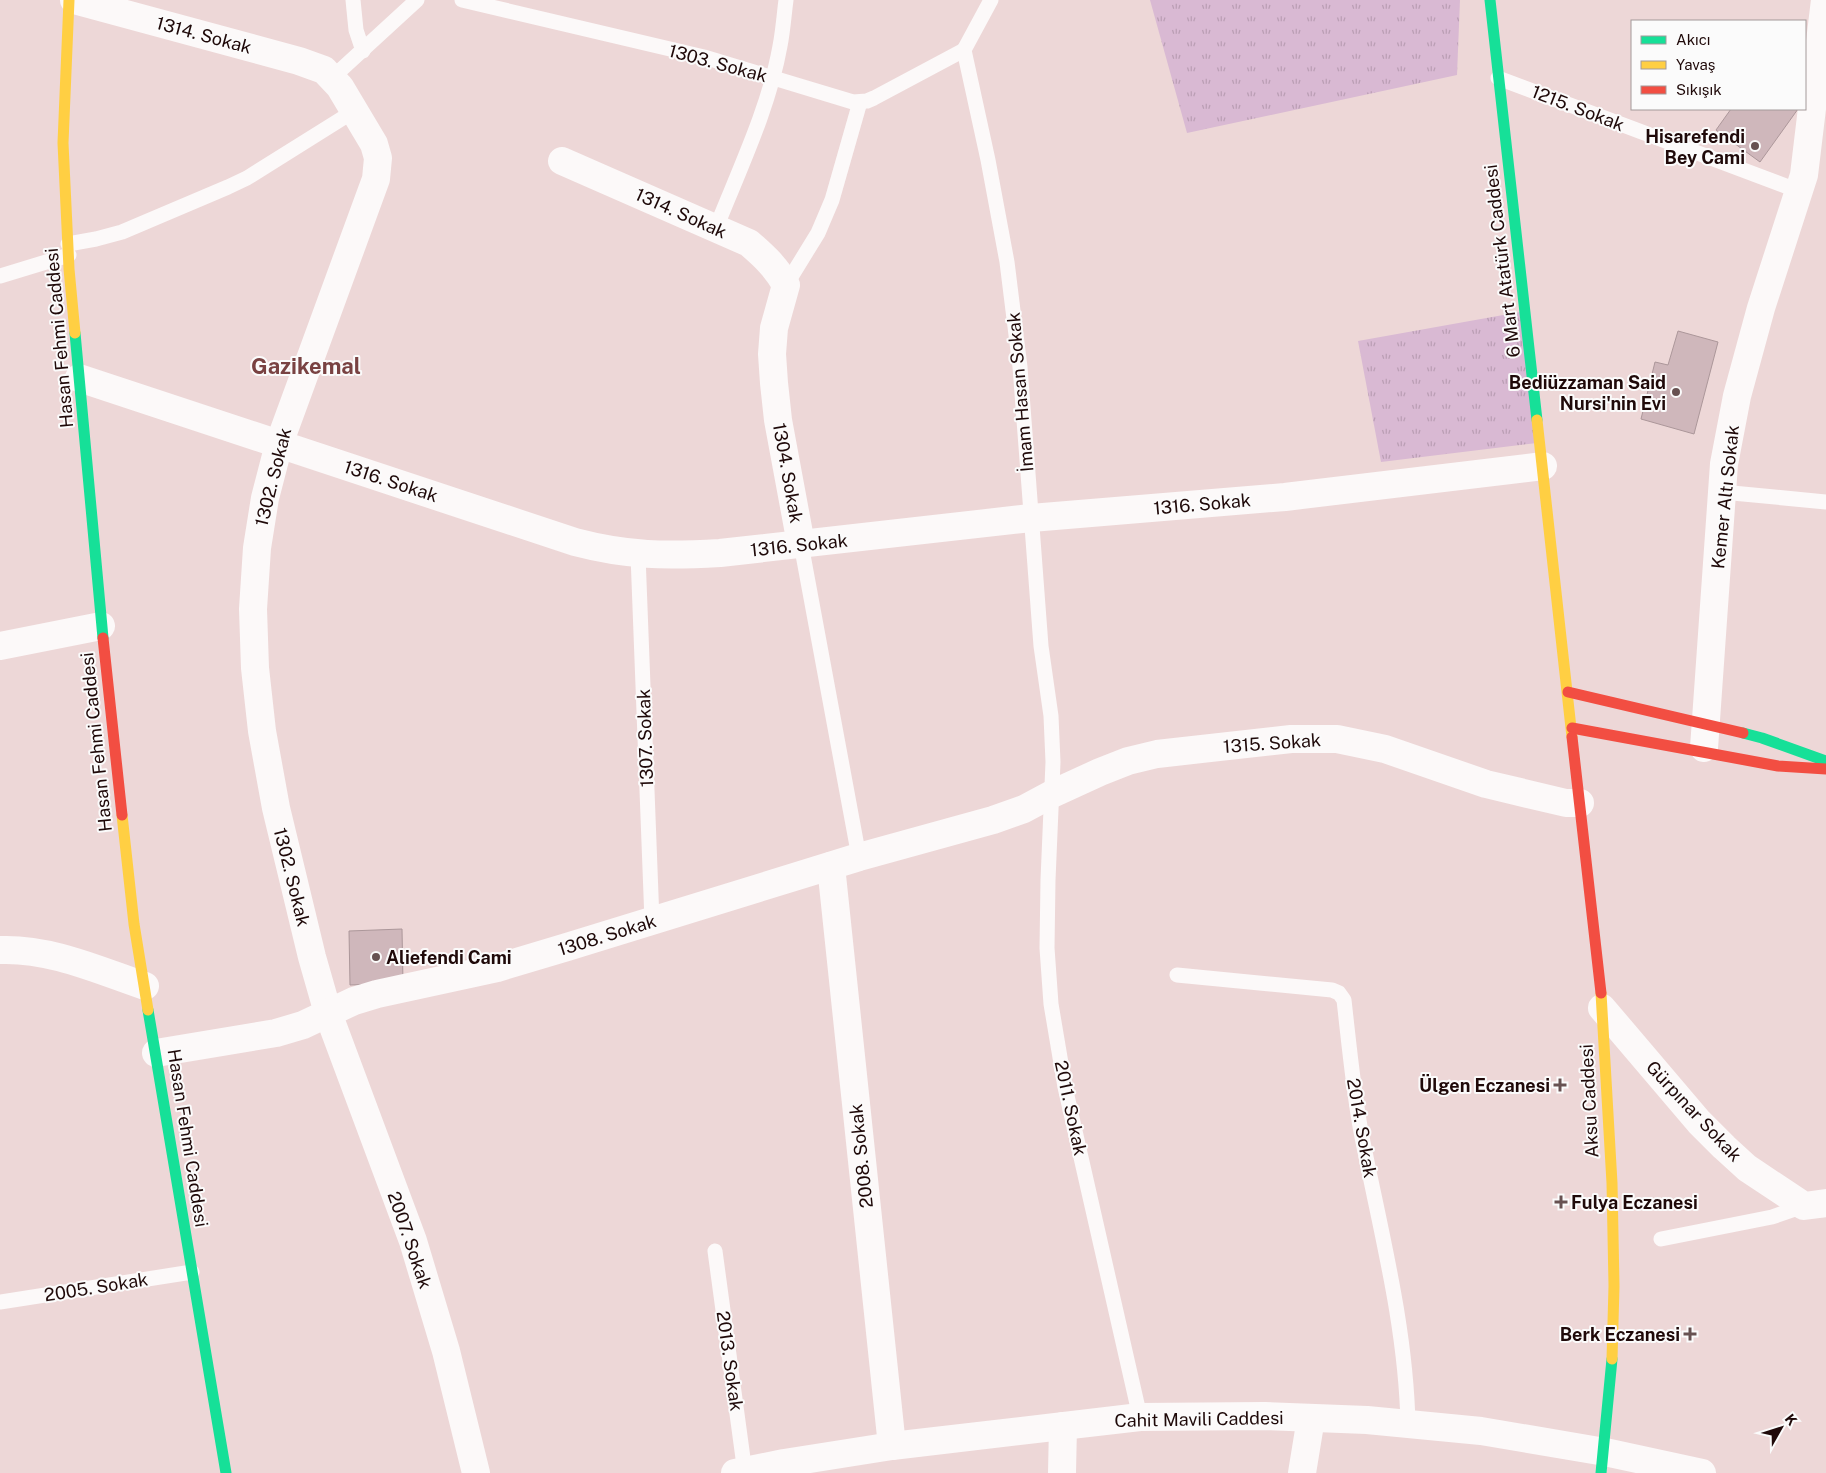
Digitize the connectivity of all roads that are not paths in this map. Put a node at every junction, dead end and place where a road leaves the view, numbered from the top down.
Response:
1 (69, 0) edge
2 (74, 0) edge
3 (353, 0) edge
4 (417, 0) edge
5 (462, 0) edge
6 (786, 0) edge
7 (992, 0) edge
8 (1490, 0) edge
9 (1824, 0) edge
10 (964, 50) junction
11 (362, 51) junction
12 (772, 77) junction
13 (332, 78) junction
14 (1498, 78) junction
15 (860, 102) junction
16 (354, 111) junction
17 (562, 161) dead end
18 (1809, 183) edge
19 (716, 228) junction
20 (68, 249) junction
21 (0, 276) edge
22 (786, 285) junction
23 (79, 378) junction
24 (279, 444) junction
25 (1543, 466) junction
26 (1722, 492) junction
27 (1826, 502) edge
28 (1031, 518) junction
29 (801, 544) junction
30 (638, 555) junction
31 (101, 626) junction
32 (0, 646) edge
33 (1568, 692) junction
34 (1706, 725) junction
35 (1572, 728) junction
36 (1704, 752) junction
37 (1826, 761) edge
38 (1826, 768) edge
39 (1052, 794) junction
40 (1580, 803) junction
41 (859, 857) junction
42 (831, 866) junction
43 (652, 921) junction
44 (0, 950) edge
45 (1178, 975) dead end
46 (145, 986) junction
47 (1602, 1008) junction
48 (328, 1013) junction
49 (156, 1053) junction
50 (1815, 1205) edge
51 (1661, 1239) dead end
52 (715, 1251) dead end
53 (192, 1272) junction
54 (0, 1302) edge
55 (1140, 1418) junction
56 (1312, 1418) junction
57 (1408, 1425) junction
58 (1063, 1426) junction
59 (892, 1446) junction
60 (1603, 1462) edge
61 (742, 1472) edge
62 (226, 1473) edge
63 (476, 1473) edge
64 (1062, 1473) edge
65 (1302, 1473) edge
66 (1702, 1473) edge

1 - 20 main road, Hasan Fehmi Caddesi
2 - 13 street, 1314. Sokak
3 - 11 lane
4 - 11 lane
5 - 12 lane, 1303. Sokak
6 - 12 lane
7 - 10 lane
8 - 14 main road, 6 Mart Atatürk Caddesi
9 - 18 street, Kemer Altı Sokak
10 - 15 lane
10 - 28 lane, İmam Hasan Sokak
11 - 13 lane
12 - 15 lane, 1303. Sokak
12 - 19 lane
13 - 16 street, 1302. Sokak
14 - 18 lane, 1215. Sokak
14 - 25 main road, 6 Mart Atatürk Caddesi
15 - 22 lane, 1304. Sokak
16 - 20 lane
16 - 24 street, 1302. Sokak
17 - 19 street, 1314. Sokak
18 - 26 street, Kemer Altı Sokak
19 - 22 street, 1314. Sokak
20 - 21 lane
20 - 23 main road, Hasan Fehmi Caddesi
22 - 29 street, 1304. Sokak
23 - 24 street, 1316. Sokak
23 - 31 main road, Hasan Fehmi Caddesi
24 - 30 street, 1316. Sokak
24 - 48 street, 1302. Sokak
25 - 28 street, 1316. Sokak
25 - 33 main road, 6 Mart Atatürk Caddesi
26 - 27 lane
26 - 34 street, Kemer Altı Sokak
28 - 29 street, 1316. Sokak
28 - 39 lane, İmam Hasan Sokak
29 - 30 street, 1316. Sokak
29 - 41 lane, 1304. Sokak
30 - 43 lane, 1307. Sokak
31 - 32 street
31 - 46 main road, Hasan Fehmi Caddesi
33 - 34 main road
33 - 35 main road, 6 Mart Atatürk Caddesi
34 - 36 street, Kemer Altı Sokak
34 - 37 main road
35 - 36 main road
35 - 40 main road, Aksu Caddesi
36 - 38 main road
39 - 40 street, 1315. Sokak
39 - 41 street, 1308. Sokak
39 - 55 lane, 2011. Sokak
40 - 47 main road, Aksu Caddesi
41 - 42 street, 1308. Sokak
42 - 43 street, 1308. Sokak
42 - 59 street, 2008. Sokak
43 - 48 street, 1308. Sokak
44 - 46 street
45 - 57 lane, 2014. Sokak
46 - 49 main road, Hasan Fehmi Caddesi
47 - 50 street, Gürpınar Sokak
47 - 60 main road, Aksu Caddesi
48 - 49 street, 1308. Sokak
48 - 63 street, 2007. Sokak
49 - 53 main road, Hasan Fehmi Caddesi
50 - 51 lane
52 - 61 lane, 2013. Sokak
53 - 54 lane, 2005. Sokak
53 - 62 main road, Hasan Fehmi Caddesi
55 - 56 street, Cahit Mavili Caddesi
55 - 58 street, Cahit Mavili Caddesi
56 - 57 street, Cahit Mavili Caddesi
56 - 65 street
57 - 60 street, Cahit Mavili Caddesi
58 - 59 street, Cahit Mavili Caddesi
58 - 64 street
59 - 61 street, Cahit Mavili Caddesi
60 - 66 street, Cahit Mavili Caddesi

